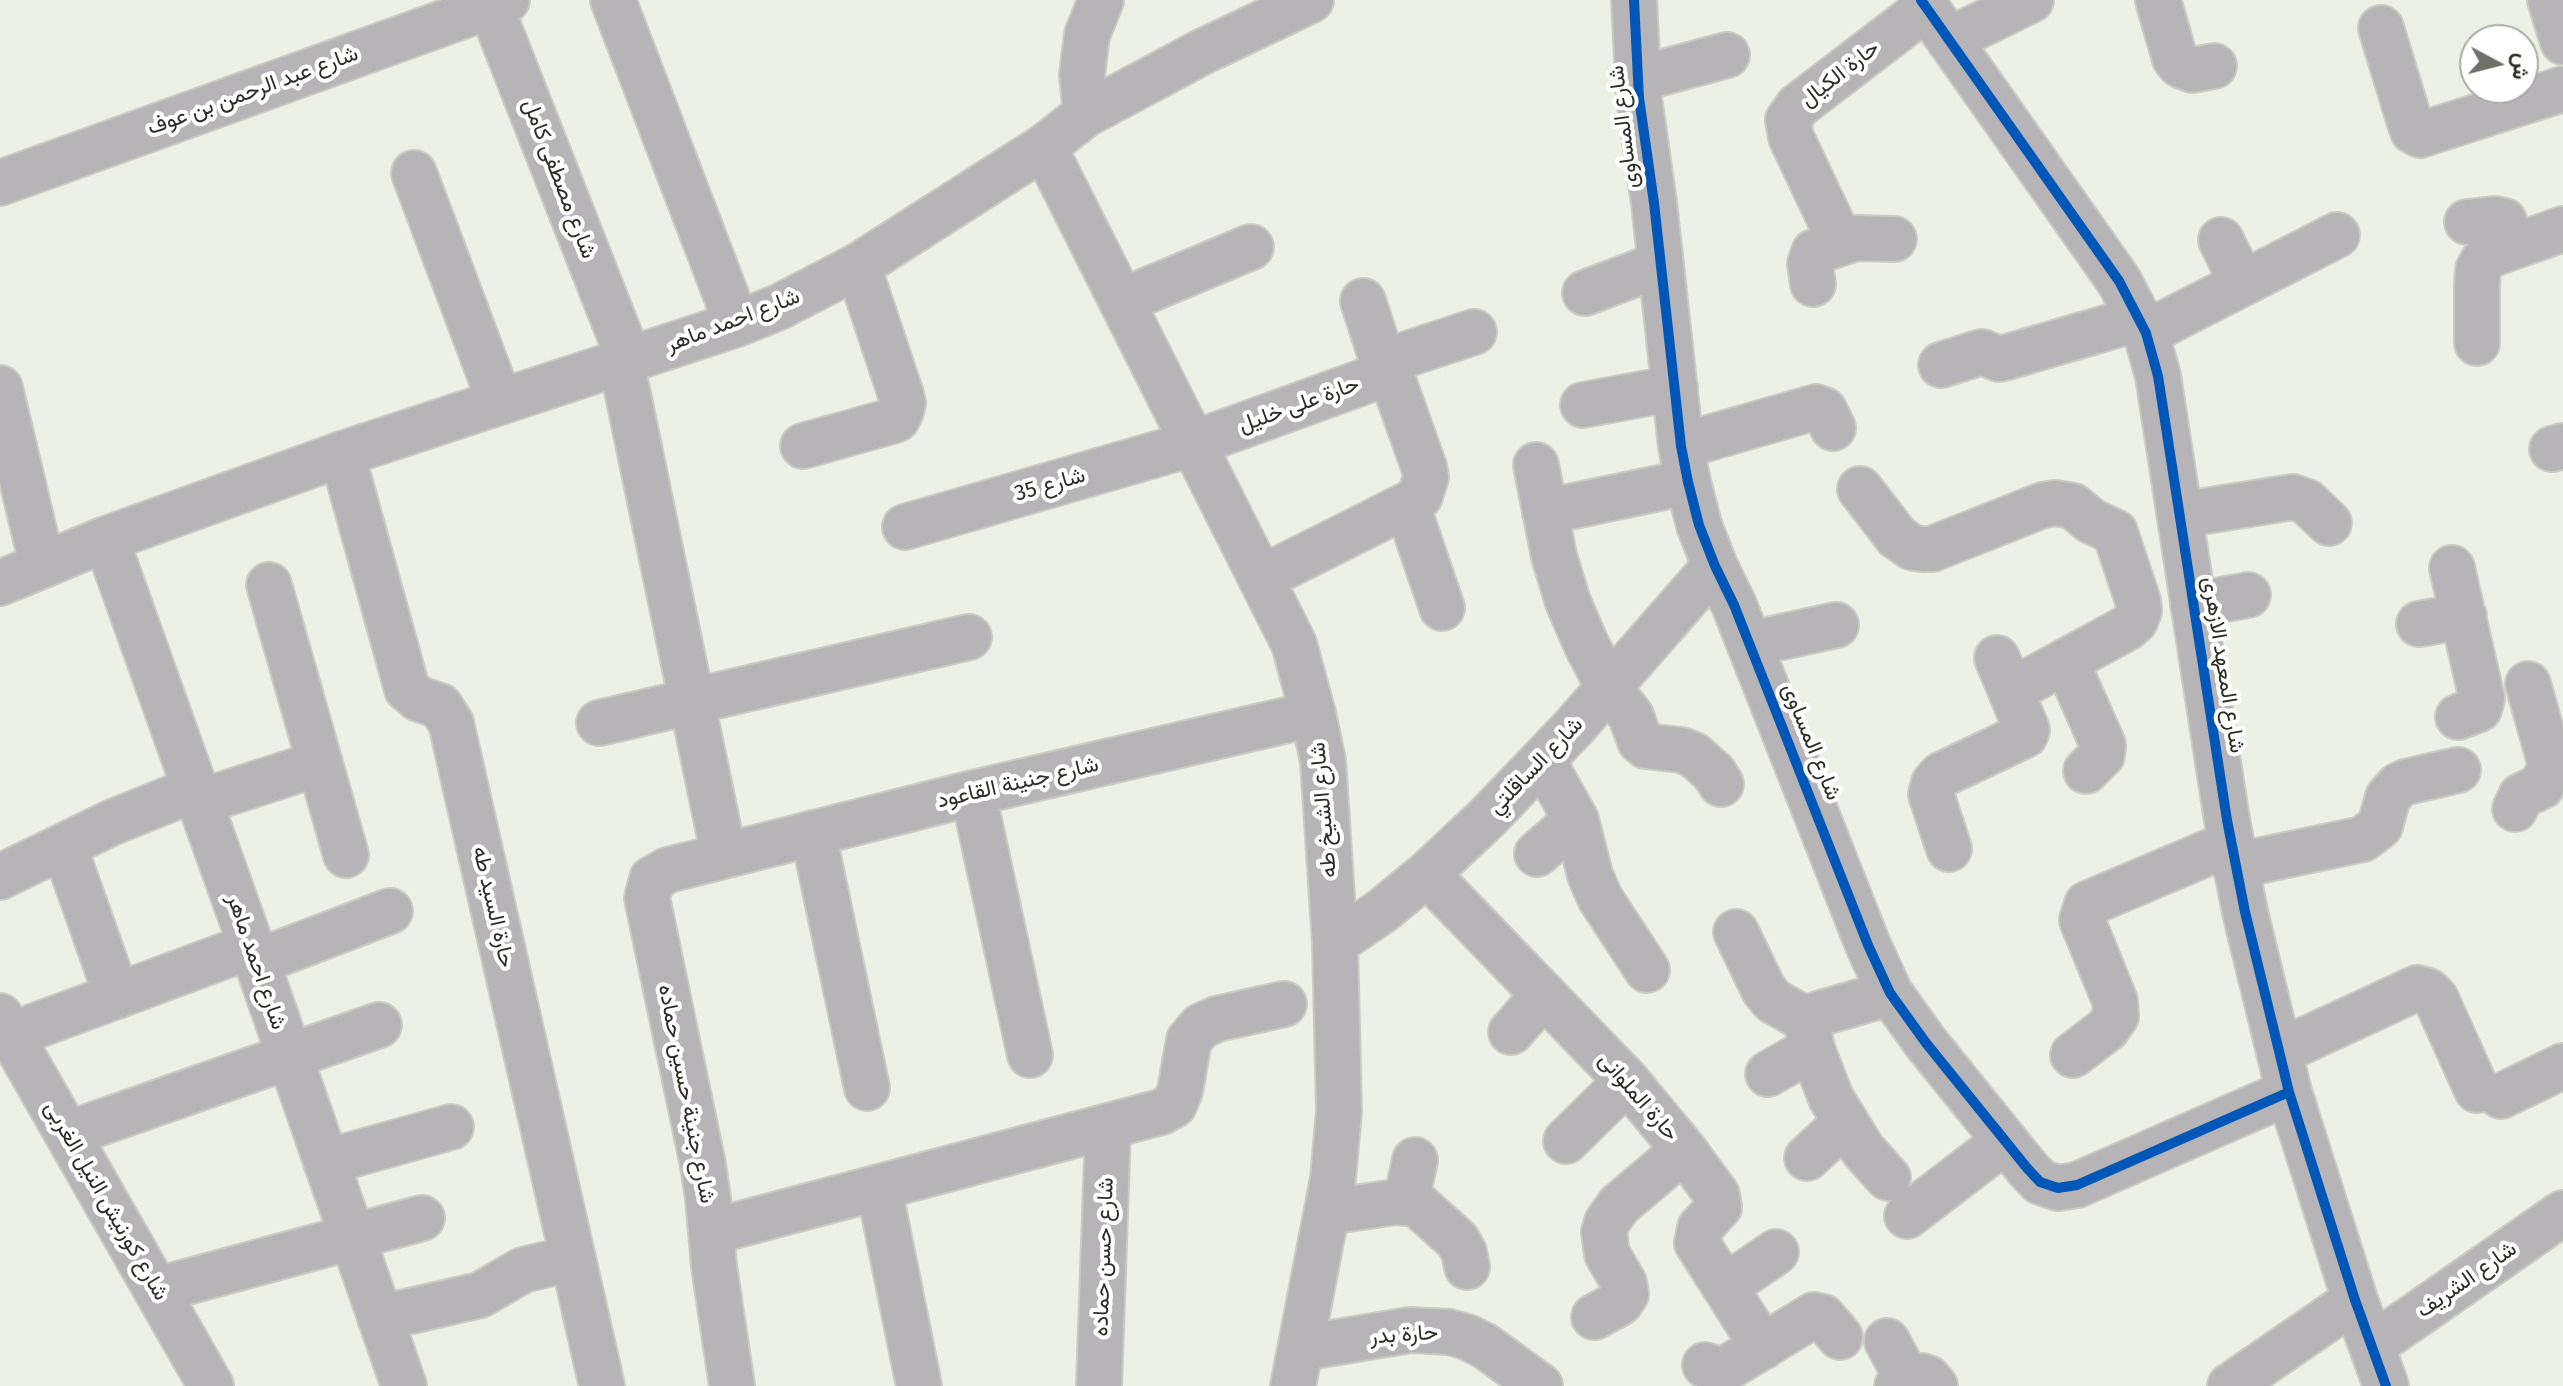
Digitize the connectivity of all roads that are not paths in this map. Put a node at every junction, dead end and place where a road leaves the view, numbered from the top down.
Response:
1 (613, 0) edge
2 (1101, 0) edge
3 (1311, 0) edge
4 (1634, 0) edge
5 (2031, 0) edge
6 (2158, 0) edge
7 (2550, 0) edge
8 (495, 2) edge
9 (1932, 16) edge
10 (2381, 28) dead end
11 (2563, 42) edge
12 (1727, 55) dead end
13 (2214, 66) dead end
14 (1638, 79) junction
15 (2563, 89) edge
16 (1086, 114) junction
17 (1044, 147) junction
18 (414, 173) dead end
19 (0, 183) edge
20 (2467, 222) dead end
21 (2563, 229) edge
22 (2337, 235) dead end
23 (1894, 239) dead end
24 (2221, 240) dead end
25 (1841, 243) junction
26 (2513, 246) junction
27 (1251, 247) dead end
28 (1661, 264) junction
29 (858, 266) junction
30 (2242, 283) junction
31 (1813, 284) dead end
32 (1585, 293) dead end
33 (1122, 301) junction
34 (1363, 301) dead end
35 (737, 324) junction
36 (2143, 325) junction
37 (1474, 332) dead end
38 (2477, 343) dead end
39 (625, 360) junction
40 (1941, 365) dead end
41 (1386, 370) junction
42 (0, 388) edge
43 (1675, 388) junction
44 (500, 402) junction
45 (1583, 405) dead end
46 (1833, 428) dead end
47 (1195, 443) junction
48 (803, 446) dead end
49 (342, 454) junction
50 (1684, 464) junction
51 (1536, 465) dead end
52 (1860, 489) dead end
53 (1407, 505) junction
54 (1545, 512) junction
55 (2329, 523) dead end
56 (905, 527) dead end
57 (2182, 533) junction
58 (106, 539) junction
59 (42, 564) junction
60 (1715, 566) junction
61 (2452, 568) dead end
62 (2128, 569) junction
63 (1262, 578) junction
64 (0, 583) edge
65 (269, 585) dead end
66 (2248, 595) dead end
67 (2193, 605) junction
68 (1442, 608) dead end
69 (2464, 616) junction
70 (2419, 624) dead end
71 (1836, 625) dead end
72 (969, 637) dead end
73 (1750, 644) junction
74 (2066, 661) junction
75 (2546, 681) edge
76 (1609, 688) junction
77 (692, 702) junction
78 (1313, 714) junction
79 (599, 723) dead end
80 (1543, 761) junction
81 (320, 763) junction
82 (2458, 770) dead end
83 (2086, 771) dead end
84 (1721, 784) dead end
85 (973, 793) junction
86 (198, 796) junction
87 (2515, 809) dead end
88 (1576, 820) junction
89 (813, 833) junction
90 (64, 846) junction
91 (1949, 849) dead end
92 (1537, 854) dead end
93 (2233, 854) junction
94 (346, 855) dead end
95 (724, 856) junction
96 (1427, 874) junction
97 (0, 877) edge
98 (390, 911) dead end
99 (1736, 932) dead end
100 (1335, 943) junction
101 (254, 954) junction
102 (1647, 970) dead end
103 (1890, 993) junction
104 (1544, 995) junction
105 (117, 996) junction
106 (1284, 1004) dead end
107 (6, 1025) edge
108 (379, 1025) dead end
109 (1511, 1032) dead end
110 (1813, 1033) junction
111 (1030, 1055) dead end
112 (2073, 1055) dead end
113 (289, 1056) junction
114 (2563, 1066) edge
115 (2284, 1072) junction
116 (1768, 1074) dead end
117 (1627, 1081) junction
118 (867, 1088) dead end
119 (1845, 1123) junction
120 (451, 1127) dead end
121 (1108, 1128) junction
122 (68, 1134) junction
123 (1566, 1141) dead end
124 (2005, 1141) junction
125 (1684, 1150) junction
126 (1807, 1158) dead end
127 (1415, 1160) dead end
128 (326, 1162) junction
129 (879, 1188) junction
130 (1410, 1202) junction
131 (1327, 1212) junction
132 (2563, 1213) edge
133 (422, 1218) dead end
134 (711, 1232) junction
135 (352, 1237) junction
136 (1776, 1252) dead end
137 (573, 1258) junction
138 (1467, 1267) dead end
139 (1725, 1287) junction
140 (157, 1290) junction
141 (2355, 1300) junction
142 (1594, 1317) dead end
143 (380, 1318) junction
144 (1840, 1337) dead end
145 (1887, 1341) dead end
146 (1763, 1347) junction
147 (1705, 1365) dead end
148 (2379, 1366) edge
149 (1297, 1367) edge
150 (1913, 1384) edge
151 (211, 1386) edge
152 (404, 1386) edge
153 (602, 1386) edge
154 (732, 1386) edge
155 (919, 1386) edge
156 (1099, 1386) edge
157 (1540, 1386) edge
158 (2230, 1386) edge

1 - 35 street
2 - 16 street
3 - 16 street, شارع احمد ماهر
4 - 14 street, شارع المساوى
5 - 9 street
6 - 13 street
7 - 11 street
8 - 19 street, شارع عبد الرحمن بن عوف
8 - 39 street, شارع مصطفى كامل
9 - 25 street, حارة الكيال
9 - 36 street, شارع المعهد الازهرى
10 - 15 street
12 - 14 street
14 - 28 street, شارع المساوى
16 - 17 street, شارع احمد ماهر
17 - 29 street, شارع احمد ماهر
17 - 33 street, شارع الشيخ طه
18 - 44 street
20 - 26 street
21 - 26 street
22 - 30 street
23 - 25 street
24 - 30 street
25 - 31 street
26 - 38 street
27 - 33 street
28 - 32 street
28 - 43 street, شارع المساوى
29 - 35 street, شارع احمد ماهر
29 - 48 street
30 - 36 street
33 - 47 street, شارع الشيخ طه
34 - 41 street
35 - 39 street, شارع احمد ماهر
36 - 40 street
36 - 57 street, شارع المعهد الازهرى
37 - 41 street
39 - 44 street, شارع احمد ماهر
39 - 77 street, شارع مصطفى كامل
41 - 47 street, حارة على خليل
41 - 53 street, حارة على خليل
42 - 59 street
43 - 45 street
43 - 50 street, شارع المساوى
44 - 49 street, شارع احمد ماهر
46 - 50 street
47 - 56 street, شارع 35
47 - 63 street, شارع الشيخ طه
49 - 58 street, شارع احمد ماهر
49 - 137 street, حارة السيد طه
50 - 54 street
50 - 60 street, شارع المساوى
51 - 54 street
52 - 62 street
53 - 63 street
53 - 68 street
54 - 76 street
55 - 57 street
57 - 62 street
57 - 67 street, شارع المعهد الازهرى
58 - 59 street, شارع احمد ماهر
58 - 86 street, شارع احمد ماهر
59 - 64 street, شارع احمد ماهر
60 - 73 street, شارع المساوى
60 - 76 street, شارع الساقلتي
61 - 69 street
62 - 74 street
63 - 78 street, شارع الشيخ طه
65 - 81 street
66 - 67 street
67 - 93 street, شارع المعهد الازهرى
69 - 70 street
69 - 75 street
71 - 73 street
72 - 77 street
73 - 103 street, شارع المساوى
74 - 83 street
74 - 91 street
75 - 87 street
76 - 80 street, شارع الساقلتي
76 - 84 street
77 - 79 street
77 - 95 street, شارع مصطفى كامل
78 - 85 street, شارع جنينة القاعود
78 - 100 street, شارع الشيخ طه
80 - 88 street
80 - 96 street, شارع الساقلتي
81 - 86 street
81 - 94 street
82 - 93 street
85 - 89 street, شارع جنينة القاعود
85 - 111 street
86 - 90 street
86 - 101 street, شارع احمد ماهر
88 - 92 street
88 - 102 street
89 - 95 street, شارع جنينة القاعود
89 - 118 street
90 - 97 street
90 - 105 street
93 - 112 street
93 - 115 street, شارع المعهد الازهرى
95 - 134 street, شارع جنينة حسين حماده
96 - 100 street, شارع الساقلتي
96 - 104 street, حارة الملوانى
98 - 101 street
99 - 110 street
100 - 131 street, شارع الشيخ طه
101 - 105 street
101 - 113 street, شارع احمد ماهر
103 - 110 street
103 - 124 street, شارع المساوى
104 - 109 street
104 - 117 street, حارة الملوانى
105 - 107 street
106 - 121 street
107 - 122 street, شارع كورنيش النيل الغربى
108 - 113 street
110 - 116 street
110 - 119 street
113 - 122 street
113 - 128 street, شارع احمد ماهر
114 - 115 street, شارع المساوى
115 - 124 street, شارع المساوى
115 - 141 street, شارع المعهد الازهرى
117 - 123 street
117 - 125 street, حارة الملوانى
119 - 124 street
119 - 126 street
120 - 128 street
121 - 129 street
121 - 156 street, شارع حسن حماده
122 - 140 street, شارع كورنيش النيل الغربى
125 - 139 street, حارة الملوانى
125 - 142 street
127 - 130 street
128 - 135 street, شارع احمد ماهر
129 - 134 street
129 - 155 street
130 - 131 street
130 - 138 street
131 - 149 street, شارع الشيخ طه
132 - 148 street, شارع الشريف
133 - 135 street
134 - 154 street, شارع جنينة حسين حماده
135 - 140 street
135 - 143 street, شارع احمد ماهر
136 - 139 street
137 - 143 street
137 - 153 street, حارة السيد طه
139 - 146 street, حارة الملوانى
140 - 151 street, شارع كورنيش النيل الغربى
141 - 148 street, شارع المعهد الازهرى
141 - 158 street
143 - 152 street, شارع احمد ماهر
144 - 146 street
145 - 150 street
146 - 147 street
149 - 157 street, حارة بدر

